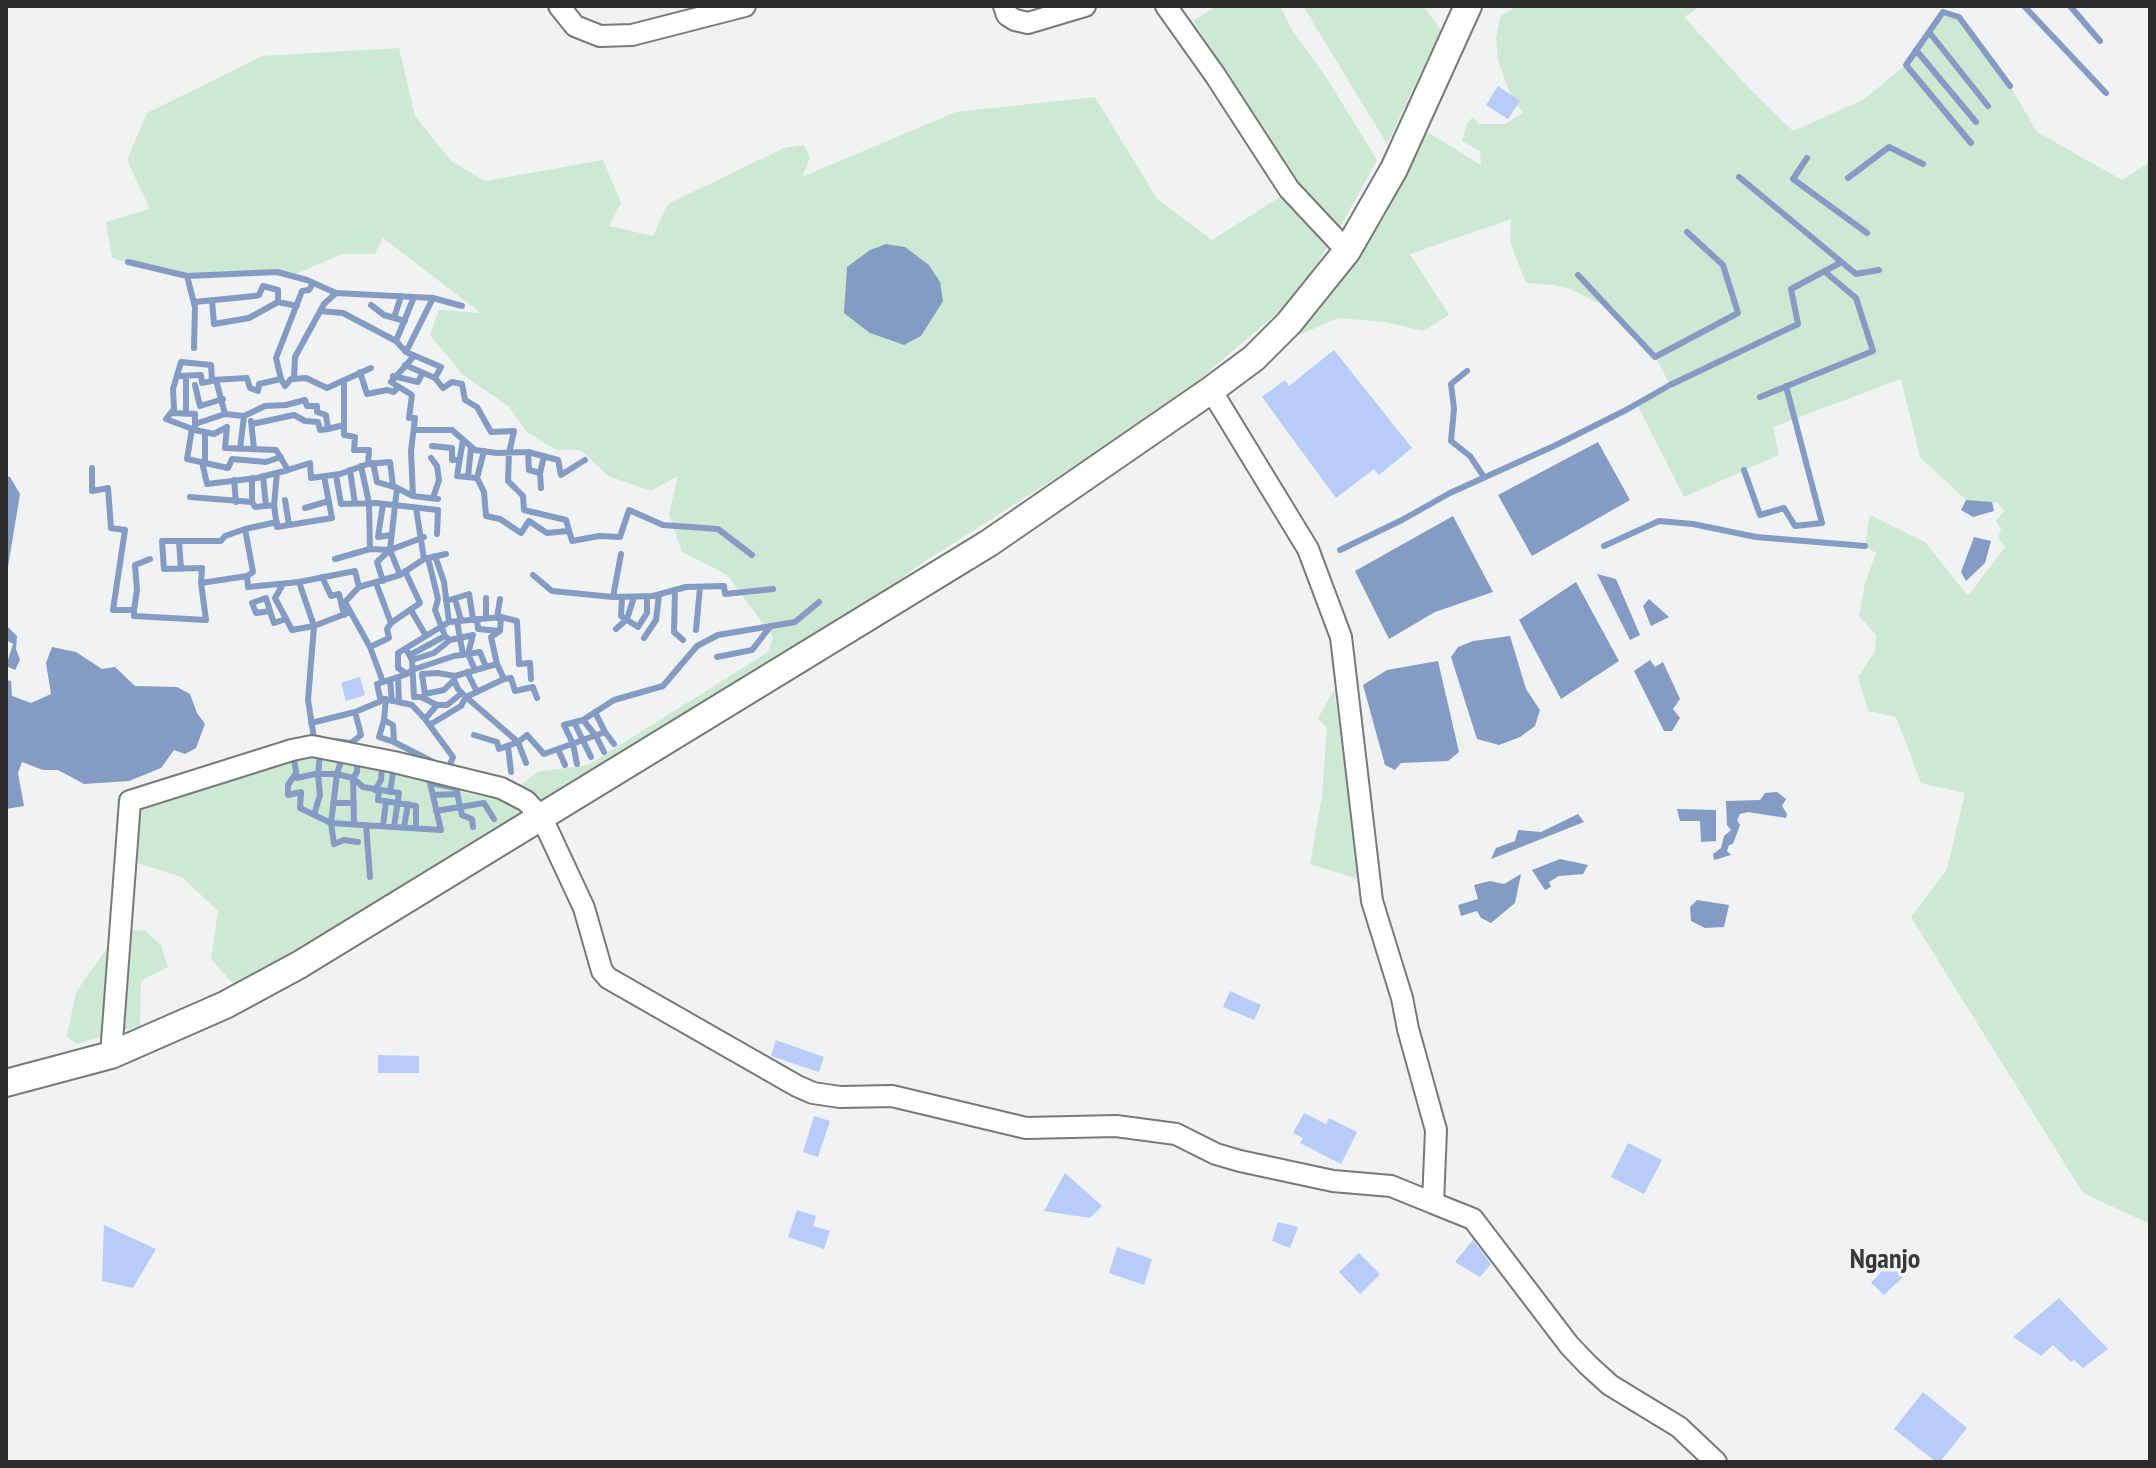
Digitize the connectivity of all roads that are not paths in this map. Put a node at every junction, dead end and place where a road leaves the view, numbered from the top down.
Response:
1 (559, 6) edge
2 (745, 6) edge
3 (1004, 6) edge
4 (1085, 6) edge
5 (1166, 6) edge
6 (1468, 6) edge
7 (1347, 251) junction
8 (1211, 390) junction
9 (542, 818) junction
10 (111, 1055) junction
11 (6, 1083) edge
12 (1433, 1203) junction
13 (1716, 1462) edge

1 - 2 street
3 - 4 street
5 - 7 street
6 - 7 street
7 - 8 street
8 - 9 street
8 - 12 street
9 - 10 street
9 - 10 street
9 - 12 street
10 - 11 street
12 - 13 street

